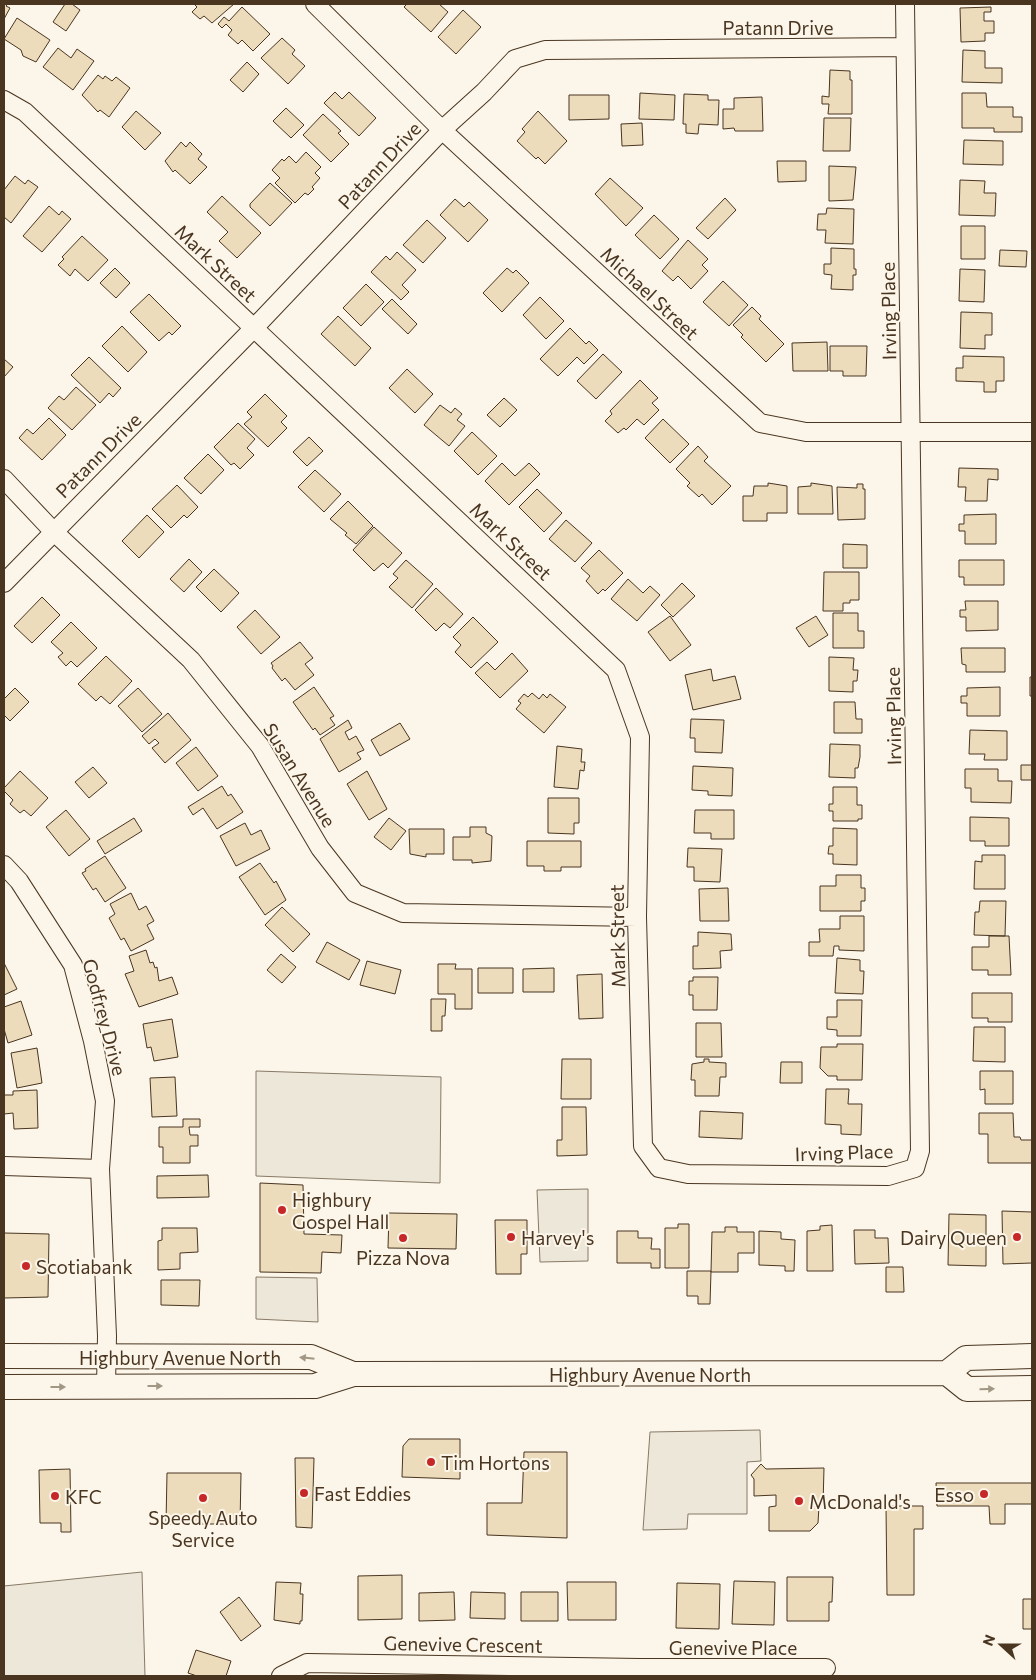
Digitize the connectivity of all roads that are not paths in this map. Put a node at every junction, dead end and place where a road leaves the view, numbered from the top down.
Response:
1 (315, 4) edge
2 (905, 4) edge
3 (905, 47) junction
4 (4, 100) edge
5 (442, 130) junction
6 (254, 328) junction
7 (911, 432) junction
8 (1032, 432) edge
9 (4, 479) edge
10 (53, 531) junction
11 (4, 583) edge
12 (4, 865) edge
13 (637, 917) junction
14 (4, 1166) edge
15 (659, 1168) joint
16 (100, 1169) junction
17 (4, 1356) edge
18 (1032, 1356) edge
19 (107, 1357) junction
20 (947, 1373) junction
21 (353, 1374) junction
22 (106, 1386) junction
23 (4, 1387) edge
24 (1032, 1388) edge
25 (826, 1668) dead end
26 (640, 1672) edge
27 (281, 1676) edge

1 - 5 street, Michael Street
2 - 3 street, Irving Place
3 - 5 street, Patann Drive
3 - 7 street, Irving Place
4 - 6 street, Mark Street
5 - 6 street, Patann Drive
5 - 7 street, Michael Street
6 - 10 street, Patann Drive
6 - 13 street, Mark Street
7 - 8 street, Michael Street
7 - 15 street, Irving Place
9 - 10 street, Susan Avenue
10 - 11 street, Patann Drive
10 - 13 street, Susan Avenue
12 - 16 street, Godfrey Drive
13 - 15 street, Mark Street
14 - 16 street
16 - 19 street, Godfrey Drive
17 - 19 main road, Highbury Avenue North
18 - 20 main road
21 -> 19 main road, Highbury Avenue North
19 - 22 street, Godfrey Drive
20 - 21 main road, Highbury Avenue North
20 -> 24 main road
22 -> 21 main road, Highbury Avenue North
23 -> 22 main road, Highbury Avenue North
25 - 26 street, Genevive Place
26 - 27 street, Genevive Crescent

